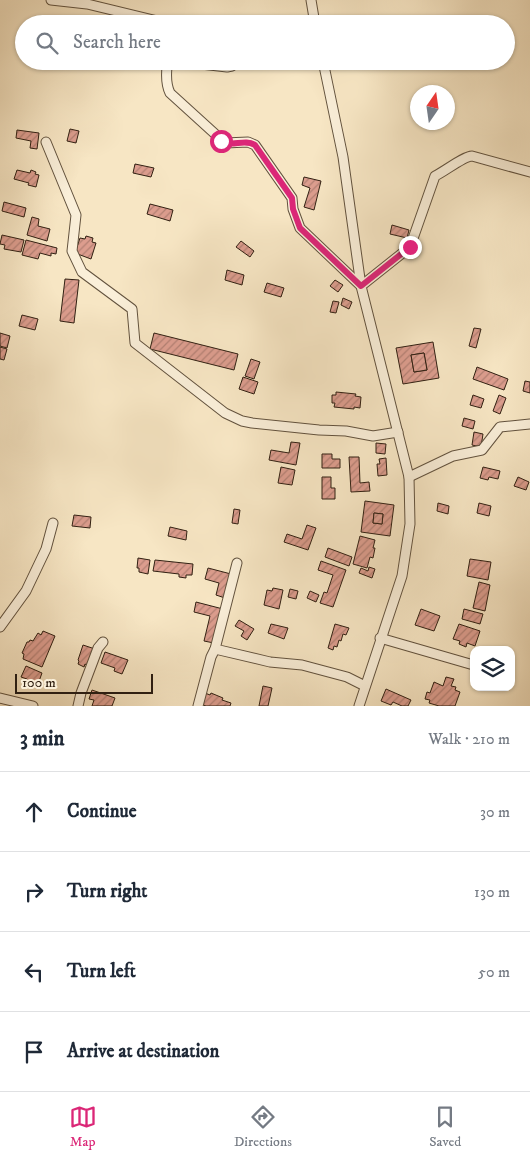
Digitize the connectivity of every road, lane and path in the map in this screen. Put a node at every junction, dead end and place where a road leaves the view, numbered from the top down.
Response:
1 (51, 0) edge
2 (311, 0) edge
3 (133, 15) edge
4 (314, 15) edge
5 (167, 70) edge
6 (323, 70) edge
7 (46, 142) dead end
8 (530, 172) edge
9 (361, 286) junction
10 (530, 424) edge
11 (398, 432) junction
12 (409, 477) junction
13 (53, 523) dead end
14 (237, 563) dead end
15 (0, 627) edge
16 (380, 638) junction
17 (103, 642) dead end
18 (216, 649) junction
19 (470, 664) dead end
20 (365, 686) junction
21 (0, 698) edge
22 (33, 706) edge
23 (78, 706) edge
24 (198, 706) edge
25 (359, 706) edge

1 - 3 street
2 - 4 street
5 - 9 street
6 - 9 street
7 - 11 street
8 - 9 street
9 - 11 street
10 - 12 street
11 - 12 street
12 - 16 street
13 - 15 street
14 - 18 street
16 - 19 street
16 - 20 street
17 - 23 street
18 - 20 street
18 - 24 street
20 - 25 street
21 - 22 street

